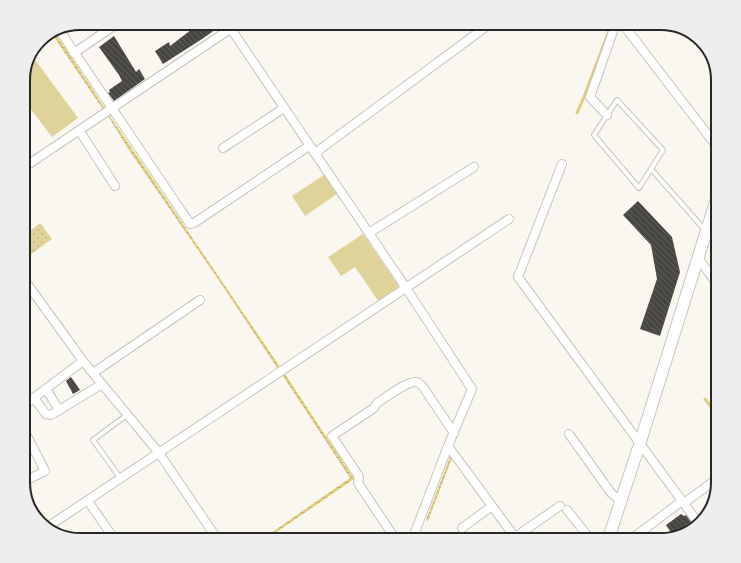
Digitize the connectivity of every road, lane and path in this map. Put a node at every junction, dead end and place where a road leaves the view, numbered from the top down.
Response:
1 (108, 30) edge
2 (223, 30) edge
3 (232, 30) edge
4 (482, 30) edge
5 (614, 30) edge
6 (627, 30) edge
7 (62, 34) edge
8 (74, 53) junction
9 (284, 108) junction
10 (111, 109) junction
11 (607, 115) junction
12 (79, 130) junction
13 (711, 139) edge
14 (310, 146) junction
15 (223, 148) dead end
16 (315, 153) junction
17 (30, 163) edge
18 (562, 164) dead end
19 (474, 167) dead end
20 (652, 169) junction
21 (115, 186) dead end
22 (711, 217) edge
23 (509, 219) dead end
24 (706, 231) junction
25 (369, 234) junction
26 (698, 258) junction
27 (711, 276) edge
28 (30, 288) edge
29 (406, 288) junction
30 (200, 300) dead end
31 (83, 361) junction
32 (93, 373) junction
33 (102, 384) junction
34 (46, 389) junction
35 (34, 398) junction
36 (30, 401) edge
37 (59, 410) junction
38 (127, 414) junction
39 (454, 433) junction
40 (569, 434) dead end
41 (30, 442) edge
42 (640, 443) junction
43 (448, 446) junction
44 (159, 453) junction
45 (30, 478) edge
46 (121, 479) junction
47 (711, 483) edge
48 (88, 501) junction
49 (621, 501) junction
50 (683, 502) junction
51 (492, 506) junction
52 (696, 519) edge
53 (52, 524) edge
54 (462, 528) dead end
55 (110, 533) edge
56 (213, 533) edge
57 (391, 533) edge
58 (415, 533) edge
59 (511, 533) edge
60 (524, 533) edge
61 (585, 533) edge
62 (610, 533) edge
63 (640, 533) edge

1 - 8 street
2 - 10 street
3 - 9 street
4 - 16 street
5 - 11 street
6 - 13 street
7 - 8 street
8 - 10 street
9 - 14 street
9 - 15 street
10 - 12 street
10 - 14 street
11 - 20 lane
11 - 20 lane
12 - 17 street
12 - 21 street
14 - 16 street
16 - 25 street
18 - 42 street
19 - 25 street
20 - 24 lane
22 - 24 street
23 - 29 street
24 - 26 street
25 - 29 street
26 - 27 street
26 - 42 street
28 - 31 street
29 - 39 street
29 - 44 street
30 - 32 street
31 - 32 street
31 - 34 street
32 - 33 street
33 - 37 street
33 - 38 street
34 - 35 street
34 - 37 street
35 - 36 street
35 - 37 street
38 - 44 street
38 - 46 lane
39 - 43 street
39 - 57 street
40 - 49 street
41 - 45 street
42 - 49 street
42 - 50 street
43 - 51 street
43 - 58 street
44 - 46 street
44 - 56 street
46 - 48 street
47 - 50 street
48 - 53 street
48 - 55 street
49 - 62 street
50 - 52 street
50 - 63 street
51 - 54 street
51 - 59 street
60 - 61 street

